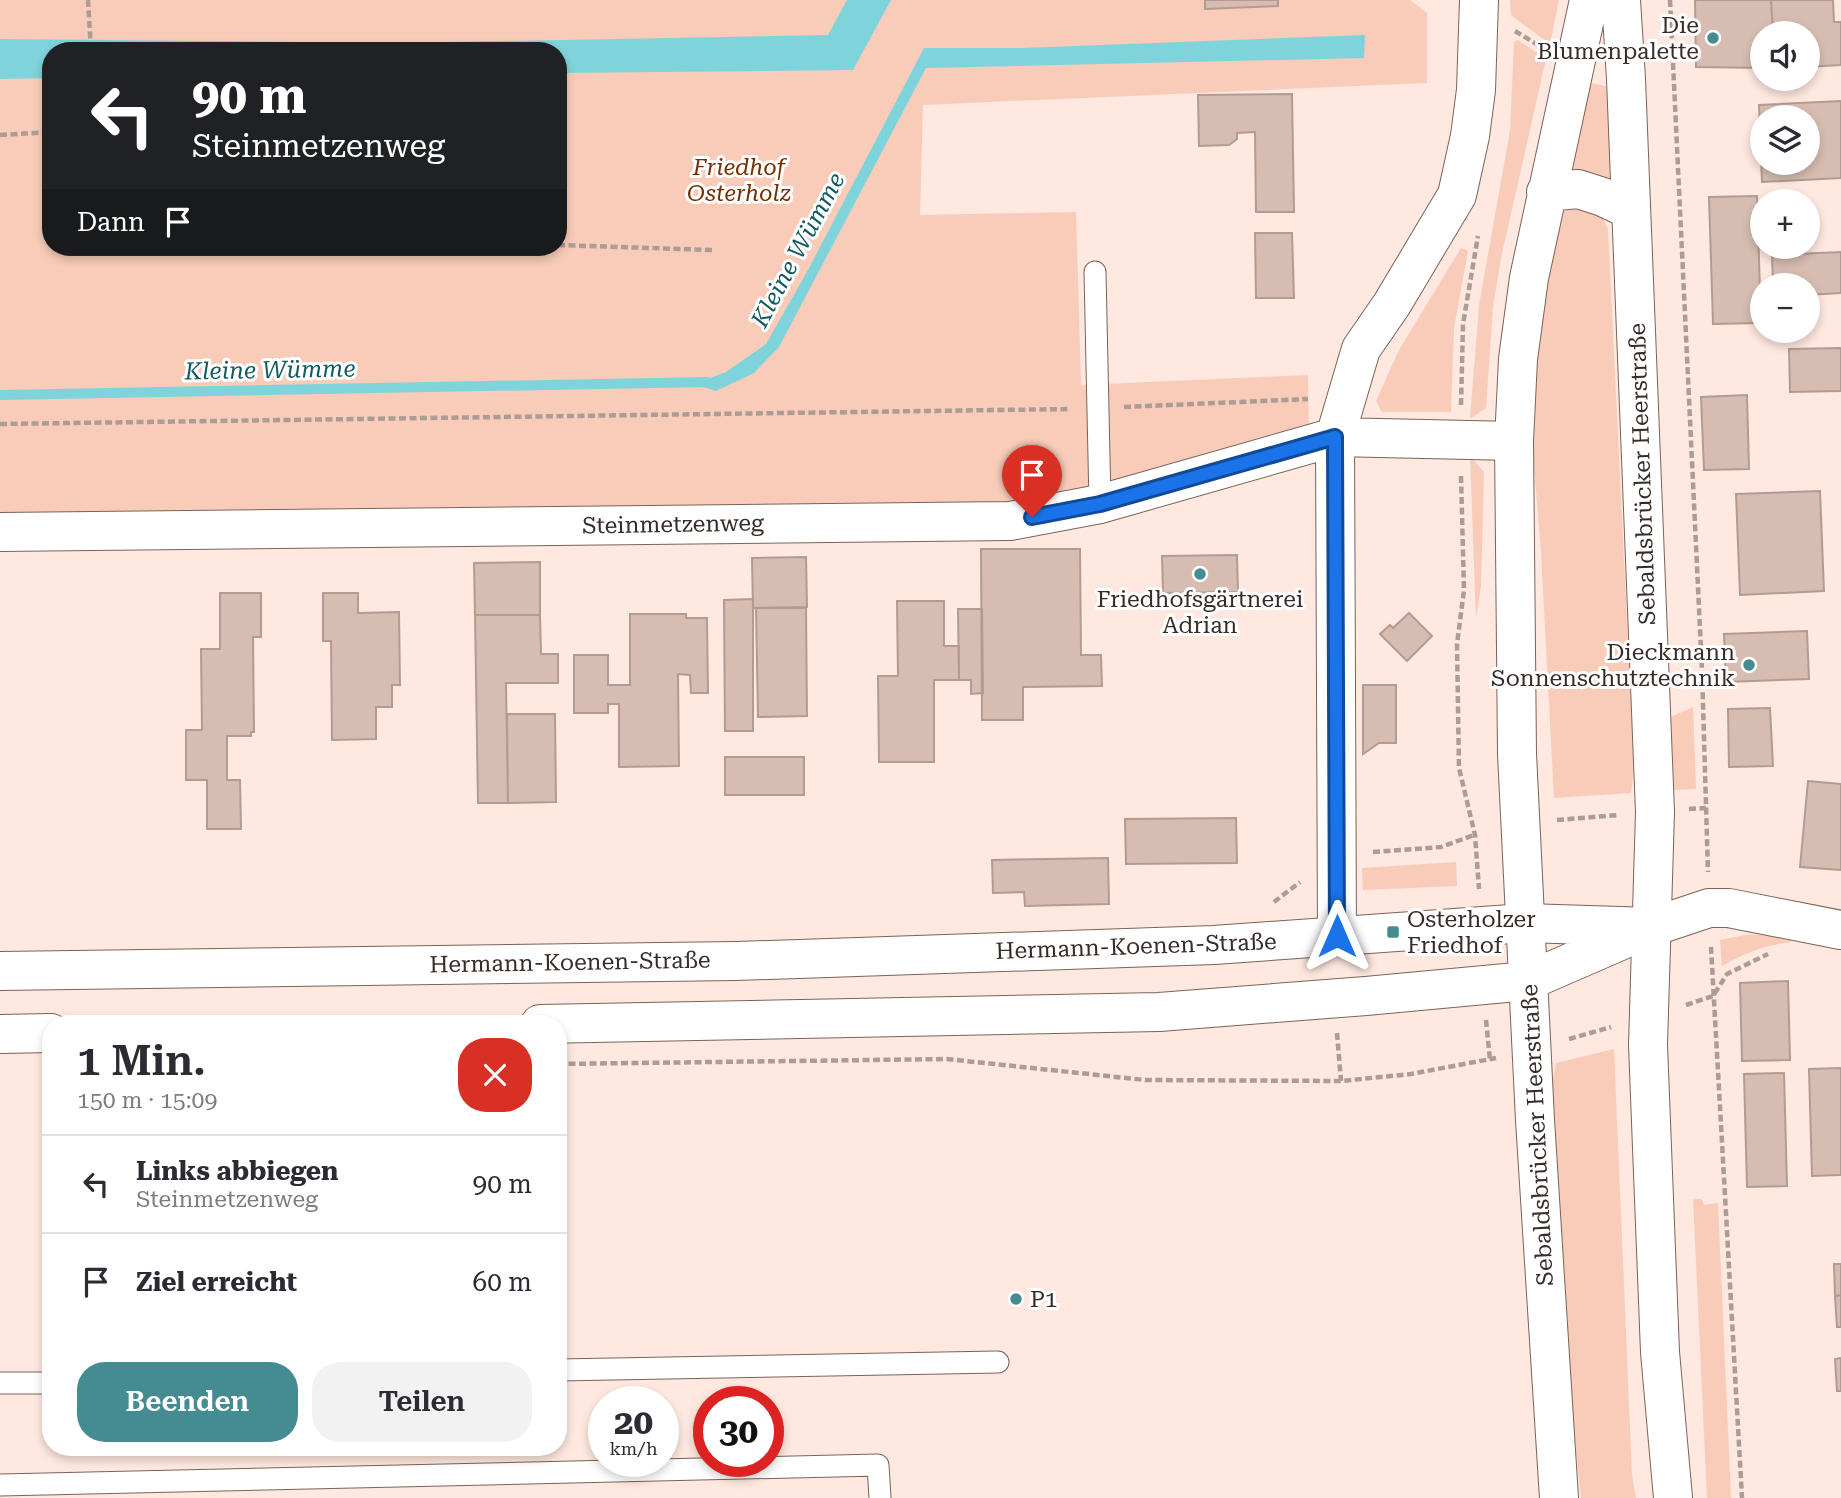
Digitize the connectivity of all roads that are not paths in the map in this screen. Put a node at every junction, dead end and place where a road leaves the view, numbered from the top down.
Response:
1 (1479, 0) edge
2 (1589, 0) edge
3 (1621, 0) edge
4 (1546, 192) junction
5 (1631, 210) junction
6 (1095, 272) dead end
7 (1335, 437) junction
8 (1514, 441) junction
9 (1100, 504) junction
10 (0, 532) edge
11 (1525, 923) junction
12 (1826, 926) edge
13 (1652, 927) junction
14 (1337, 936) junction
15 (0, 971) edge
16 (1528, 981) junction
17 (567, 1023) edge
18 (42, 1033) edge
19 (0, 1034) edge
20 (998, 1362) dead end
21 (567, 1370) edge
22 (0, 1383) edge
23 (42, 1383) edge
24 (0, 1485) edge
25 (880, 1498) edge
26 (1559, 1498) edge
27 (1673, 1498) edge

1 - 7 main road
2 - 4 main road, Sebaldsbrücker Heerstraße
3 - 5 main road, Sebaldsbrücker Heerstraße
4 - 5 main road
4 - 8 main road, Sebaldsbrücker Heerstraße
5 - 13 main road, Sebaldsbrücker Heerstraße
6 - 9 lane
7 - 8 main road, Steinmetzenweg
7 - 9 main road, Steinmetzenweg
7 - 14 main road
8 - 11 main road, Sebaldsbrücker Heerstraße
9 - 10 main road, Steinmetzenweg
11 - 13 main road, Hermann-Koenen-Straße
11 - 14 main road, Hermann-Koenen-Straße
11 - 16 main road, Sebaldsbrücker Heerstraße
12 - 13 main road
13 - 16 main road
13 - 27 main road, Sebaldsbrücker Heerstraße
14 - 15 main road, Hermann-Koenen-Straße
16 - 17 main road
16 - 26 main road, Sebaldsbrücker Heerstraße
18 - 19 main road
20 - 21 lane
22 - 23 lane
24 - 25 lane

